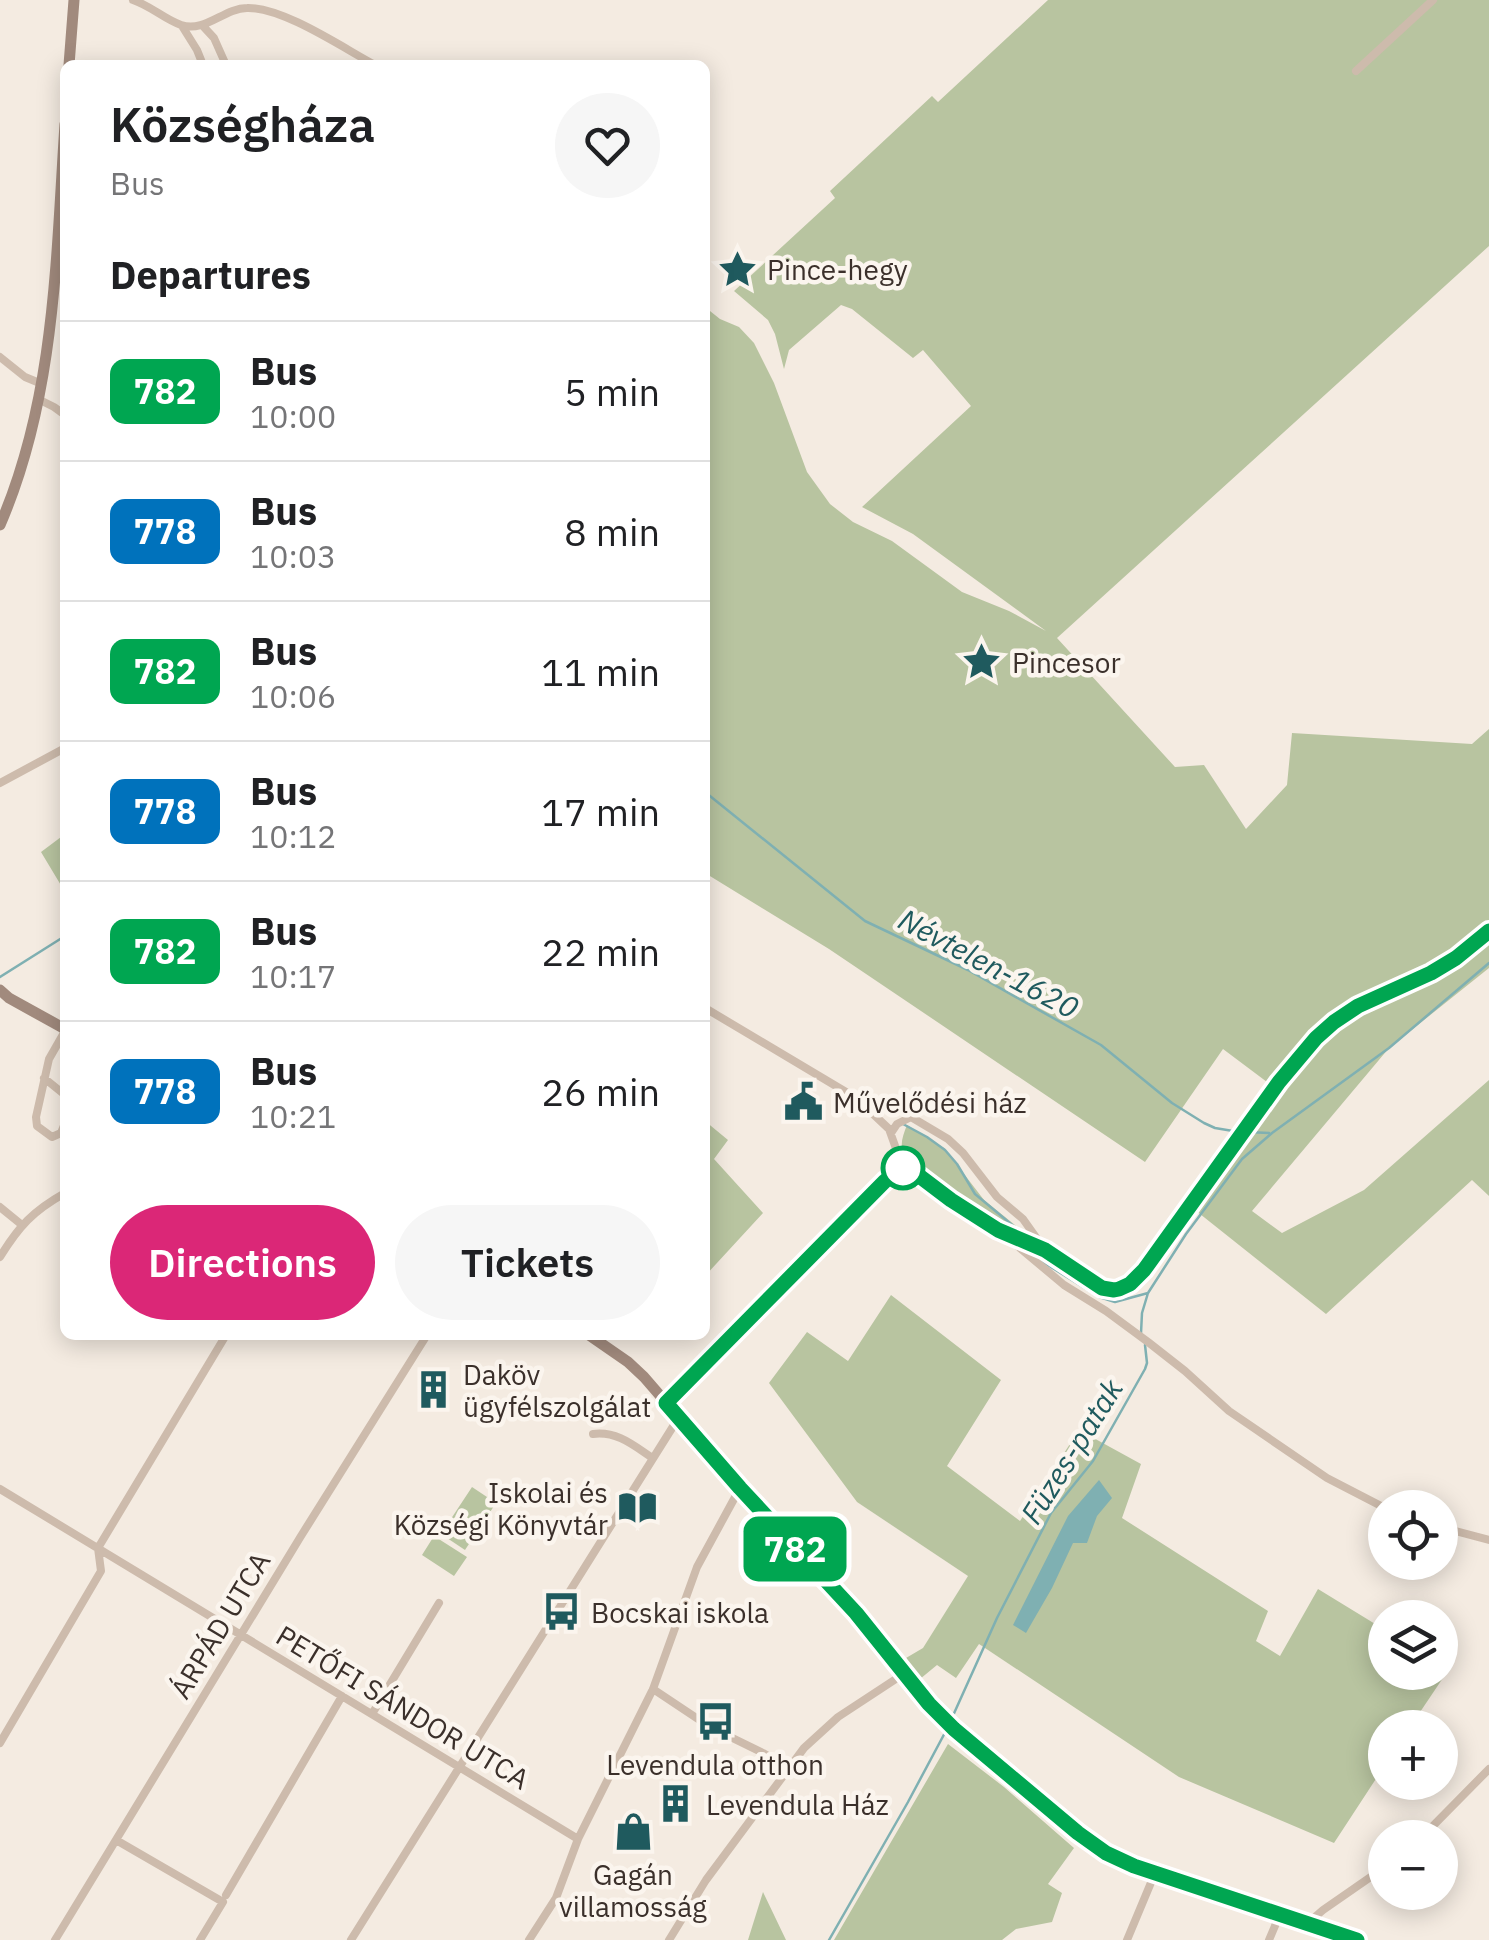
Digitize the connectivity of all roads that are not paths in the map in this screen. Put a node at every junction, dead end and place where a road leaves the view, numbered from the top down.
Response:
1 (74, 0) edge
2 (132, 0) edge
3 (1433, 0) edge
4 (202, 24) junction
5 (182, 26) junction
6 (192, 41) junction
7 (69, 60) edge
8 (201, 60) edge
9 (224, 60) edge
10 (366, 60) edge
11 (1356, 71) dead end
12 (60, 191) edge
13 (0, 357) edge
14 (42, 384) junction
15 (40, 400) junction
16 (60, 411) edge
17 (0, 525) edge
18 (60, 751) edge
19 (0, 783) edge
20 (1489, 932) edge
21 (1, 991) edge
22 (710, 1011) edge
23 (60, 1027) edge
24 (60, 1039) edge
25 (44, 1078) junction
26 (60, 1091) edge
27 (60, 1133) edge
28 (891, 1133) junction
29 (903, 1168) junction
30 (60, 1197) edge
31 (0, 1207) edge
32 (22, 1225) junction
33 (1005, 1234) junction
34 (1045, 1250) junction
35 (0, 1257) edge
36 (1114, 1290) junction
37 (1106, 1310) junction
38 (223, 1340) edge
39 (425, 1340) edge
40 (597, 1340) edge
41 (666, 1403) junction
42 (679, 1417) junction
43 (593, 1434) dead end
44 (651, 1458) junction
45 (740, 1488) junction
46 (0, 1489) edge
47 (1368, 1499) edge
48 (1458, 1532) edge
49 (1489, 1540) edge
50 (98, 1548) junction
51 (439, 1602) dead end
52 (241, 1635) junction
53 (905, 1673) junction
54 (654, 1689) junction
55 (342, 1696) junction
56 (372, 1714) junction
57 (0, 1742) edge
58 (458, 1767) junction
59 (789, 1769) junction
60 (1489, 1769) edge
61 (1439, 1820) edge
62 (578, 1839) junction
63 (116, 1840) junction
64 (1155, 1874) junction
65 (1368, 1880) edge
66 (224, 1899) junction
67 (1280, 1914) junction
68 (1308, 1923) junction
69 (201, 1937) edge
70 (55, 1940) edge
71 (212, 1940) edge
72 (351, 1940) edge
73 (530, 1940) edge
74 (669, 1940) edge
75 (1127, 1940) edge
76 (1269, 1940) edge
77 (1357, 1940) edge

1 - 7 main road
2 - 5 street
3 - 11 street
4 - 5 street
4 - 6 street
4 - 9 street
4 - 10 street
5 - 6 street
6 - 8 street
12 - 14 main road
13 - 14 street
14 - 15 main road
15 - 16 street
15 - 17 main road
18 - 19 street
20 - 36 street
21 - 23 main road
22 - 28 street
24 - 25 street
25 - 26 street
25 - 27 street
28 - 29 street
28 - 34 street
29 - 33 street
29 - 41 street
30 - 32 street
31 - 32 street
32 - 35 street
33 - 34 street
33 - 37 street
34 - 36 street
36 - 37 street
37 - 47 street
38 - 50 street
39 - 52 street, ÁRPÁD UTCA
40 - 41 main road
41 - 42 main road
42 - 44 street
42 - 45 main road
43 - 44 street
44 - 58 street
45 - 53 main road
45 - 54 street
46 - 50 street, PETŐFI SÁNDOR UTCA
48 - 49 street
50 - 52 street, PETŐFI SÁNDOR UTCA
50 - 57 street
51 - 56 street
52 - 55 street, PETŐFI SÁNDOR UTCA
52 - 63 street, ÁRPÁD UTCA
53 - 59 street
53 - 64 main road
54 - 59 street
54 - 62 street
55 - 56 street, PETŐFI SÁNDOR UTCA
55 - 66 street
56 - 58 street, PETŐFI SÁNDOR UTCA
58 - 62 street, PETŐFI SÁNDOR UTCA
58 - 72 street
59 - 74 street
60 - 61 street
62 - 73 street
63 - 66 street
63 - 70 street, ÁRPÁD UTCA
64 - 67 main road
64 - 75 street
65 - 68 street
66 - 69 street
67 - 68 main road
67 - 76 street
68 - 77 main road
69 - 71 street

